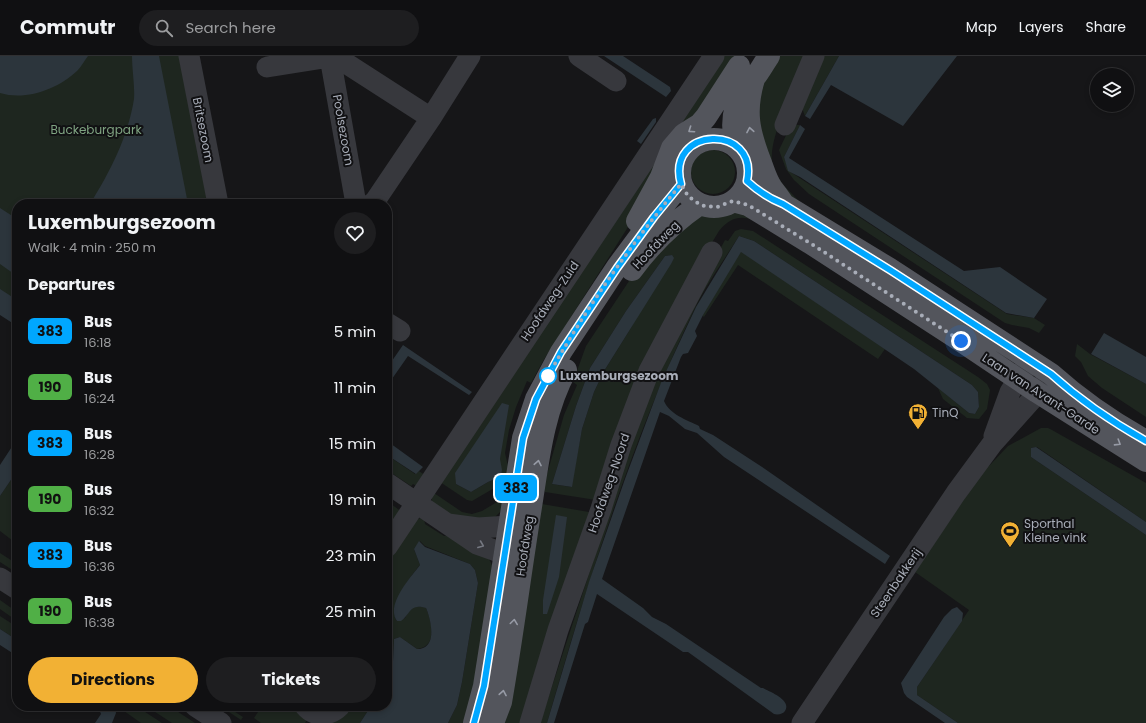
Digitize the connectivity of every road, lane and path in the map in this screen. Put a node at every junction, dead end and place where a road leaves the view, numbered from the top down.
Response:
1 (189, 56) edge
2 (470, 56) edge
3 (579, 56) edge
4 (714, 56) edge
5 (769, 56) edge
6 (814, 56) edge
7 (330, 57) edge
8 (267, 67) dead end
9 (746, 67) edge
10 (616, 81) dead end
11 (431, 118) junction
12 (785, 125) dead end
13 (712, 138) junction
14 (736, 147) junction
15 (747, 181) junction
16 (681, 184) junction
17 (217, 199) edge
18 (355, 199) edge
19 (376, 199) edge
20 (733, 201) junction
21 (700, 204) junction
22 (783, 204) junction
23 (712, 252) dead end
24 (617, 268) junction
25 (1030, 360) junction
26 (1051, 374) junction
27 (1018, 380) junction
28 (1037, 392) junction
29 (1146, 441) edge
30 (992, 444) junction
31 (1146, 461) edge
32 (392, 486) edge
33 (416, 502) junction
34 (448, 524) junction
35 (509, 526) junction
36 (392, 539) edge
37 (525, 543) junction
38 (505, 554) junction
39 (0, 578) edge
40 (12, 586) edge
41 (203, 711) edge
42 (309, 711) edge
43 (332, 711) edge
44 (221, 723) edge
45 (474, 723) edge
46 (493, 723) edge
47 (530, 723) edge
48 (803, 723) edge

1 - 17 street, Britsezoom
2 - 11 street
3 - 10 street
4 - 33 street, Hoofdweg-Zuid
5 - 9 main road
6 - 12 street
7 - 8 street
7 - 11 street
7 - 18 street, Poolsezoom
9 - 13 main road
9 - 14 main road
22 -> 9 main road
9 -> 24 main road
11 - 19 street
13 - 14 main road
13 - 16 main road
14 - 15 main road
15 - 20 main road
15 - 22 main road, Laan van Avant-Garde
16 - 21 main road
16 - 24 main road, Hoofdweg
20 - 21 main road
20 - 27 main road, Laan van Avant-Garde
37 -> 21 main road, Hoofdweg
22 - 25 main road, Laan van Avant-Garde
23 - 47 street, Hoofdweg-Noord
24 - 35 main road, Hoofdweg
25 - 26 main road, Laan van Avant-Garde
25 - 27 street, Steenbakkerij
26 - 28 street, Steenbakkerij
26 - 29 main road, Laan van Avant-Garde
27 - 28 main road, Laan van Avant-Garde
27 - 30 street, Steenbakkerij
28 - 30 street, Steenbakkerij
28 -> 31 main road, Laan van Avant-Garde
30 - 48 street, Steenbakkerij
32 - 33 street
33 - 34 street
33 - 36 street, Hoofdweg-Zuid
34 - 35 street
34 -> 38 street
35 - 37 street
35 - 38 main road, Hoofdweg
37 - 38 street
46 -> 37 main road, Hoofdweg
38 - 45 main road, Hoofdweg
39 - 40 street
41 - 44 street
42 - 43 street

